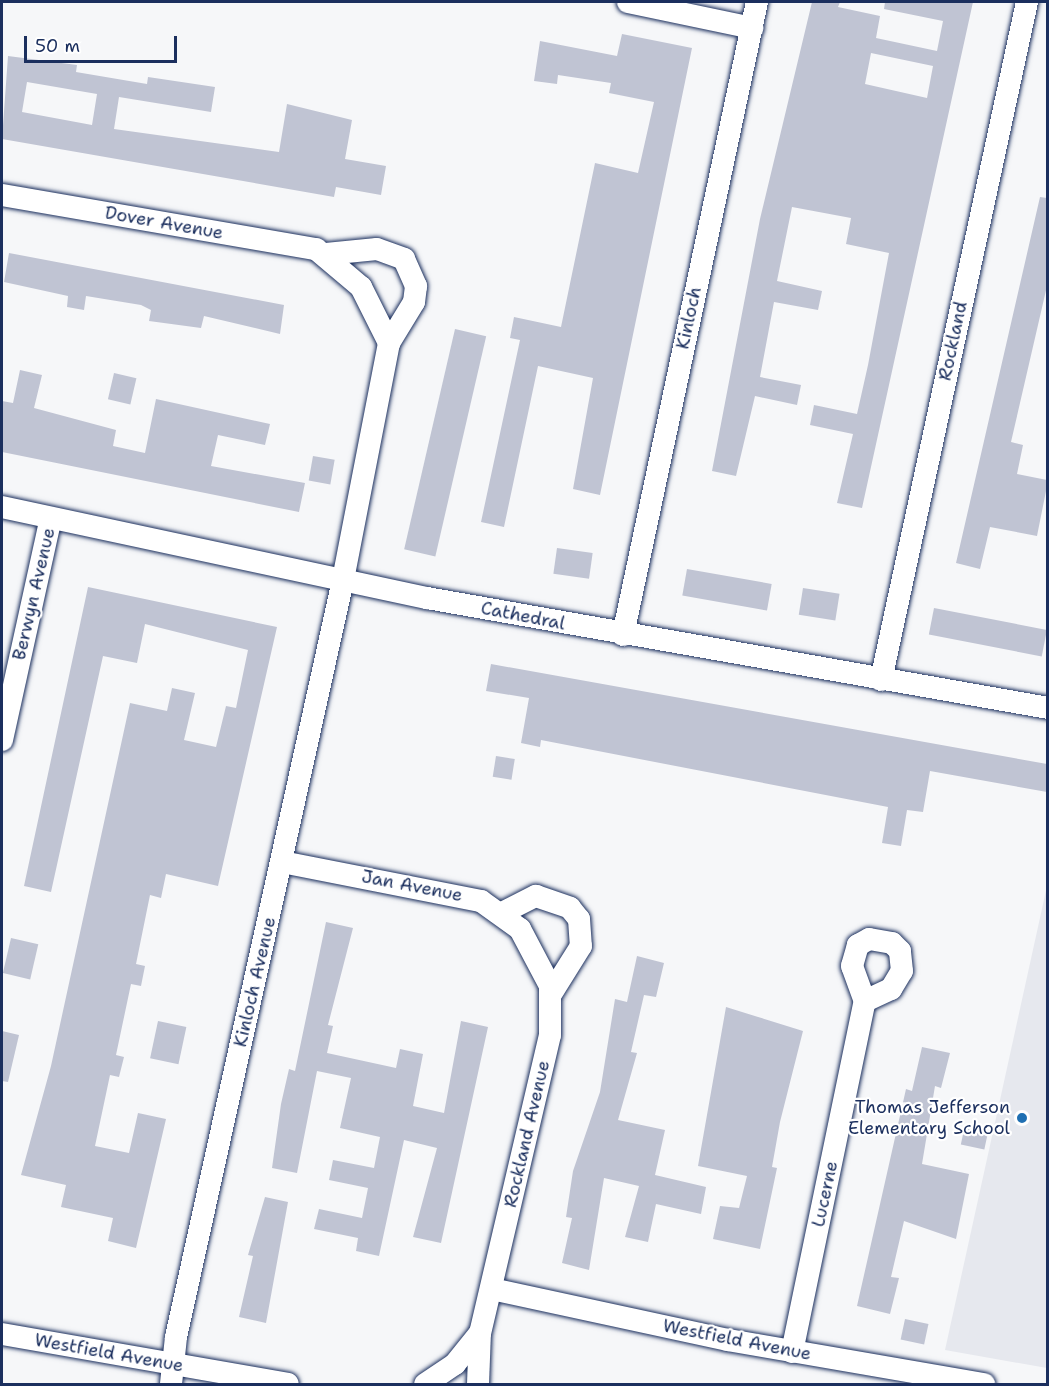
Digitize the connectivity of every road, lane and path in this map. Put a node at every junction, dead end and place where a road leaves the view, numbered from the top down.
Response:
1 (628, 2) edge
2 (758, 2) edge
3 (1027, 2) edge
4 (752, 28) junction
5 (2, 195) edge
6 (326, 254) junction
7 (389, 343) junction
8 (2, 507) edge
9 (51, 518) junction
10 (343, 580) junction
11 (623, 635) junction
12 (880, 680) junction
13 (1047, 708) edge
14 (2, 740) edge
15 (282, 862) junction
16 (502, 913) junction
17 (528, 939) joint
18 (551, 994) junction
19 (865, 1001) dead end
20 (492, 1289) junction
21 (480, 1333) junction
22 (2, 1334) edge
23 (792, 1352) junction
24 (172, 1375) edge
25 (431, 1381) edge
26 (288, 1384) edge
27 (478, 1384) edge
28 (984, 1384) edge

1 - 4 street
2 - 4 street, Kinloch
3 - 12 street, Rockland
4 - 11 street, Kinloch
5 - 6 street, Dover Avenue
6 - 7 street
6 - 7 street, Dover Avenue
7 - 10 street, Dover Avenue
8 - 9 street, Cathedral
9 - 10 street, Cathedral
9 - 14 street, Berwyn Avenue
10 - 11 street, Cathedral
10 - 15 street, Kinloch Avenue
11 - 12 street, Cathedral
12 - 13 street, Cathedral
15 - 16 street, Jan Avenue
15 - 24 street, Kinloch Avenue
16 - 17 street, Jan Avenue
16 - 18 street
17 - 18 street, Rockland Avenue
18 - 20 street, Rockland Avenue
19 - 23 street, Lucerne
20 - 21 street, Rockland Avenue
20 - 23 street, Westfield Avenue
21 - 25 street, Rockland Avenue
21 - 27 street, Rockland Avenue
22 - 24 street, Westfield Avenue
23 - 28 street, Westfield Avenue
24 - 26 street, Westfield Avenue

